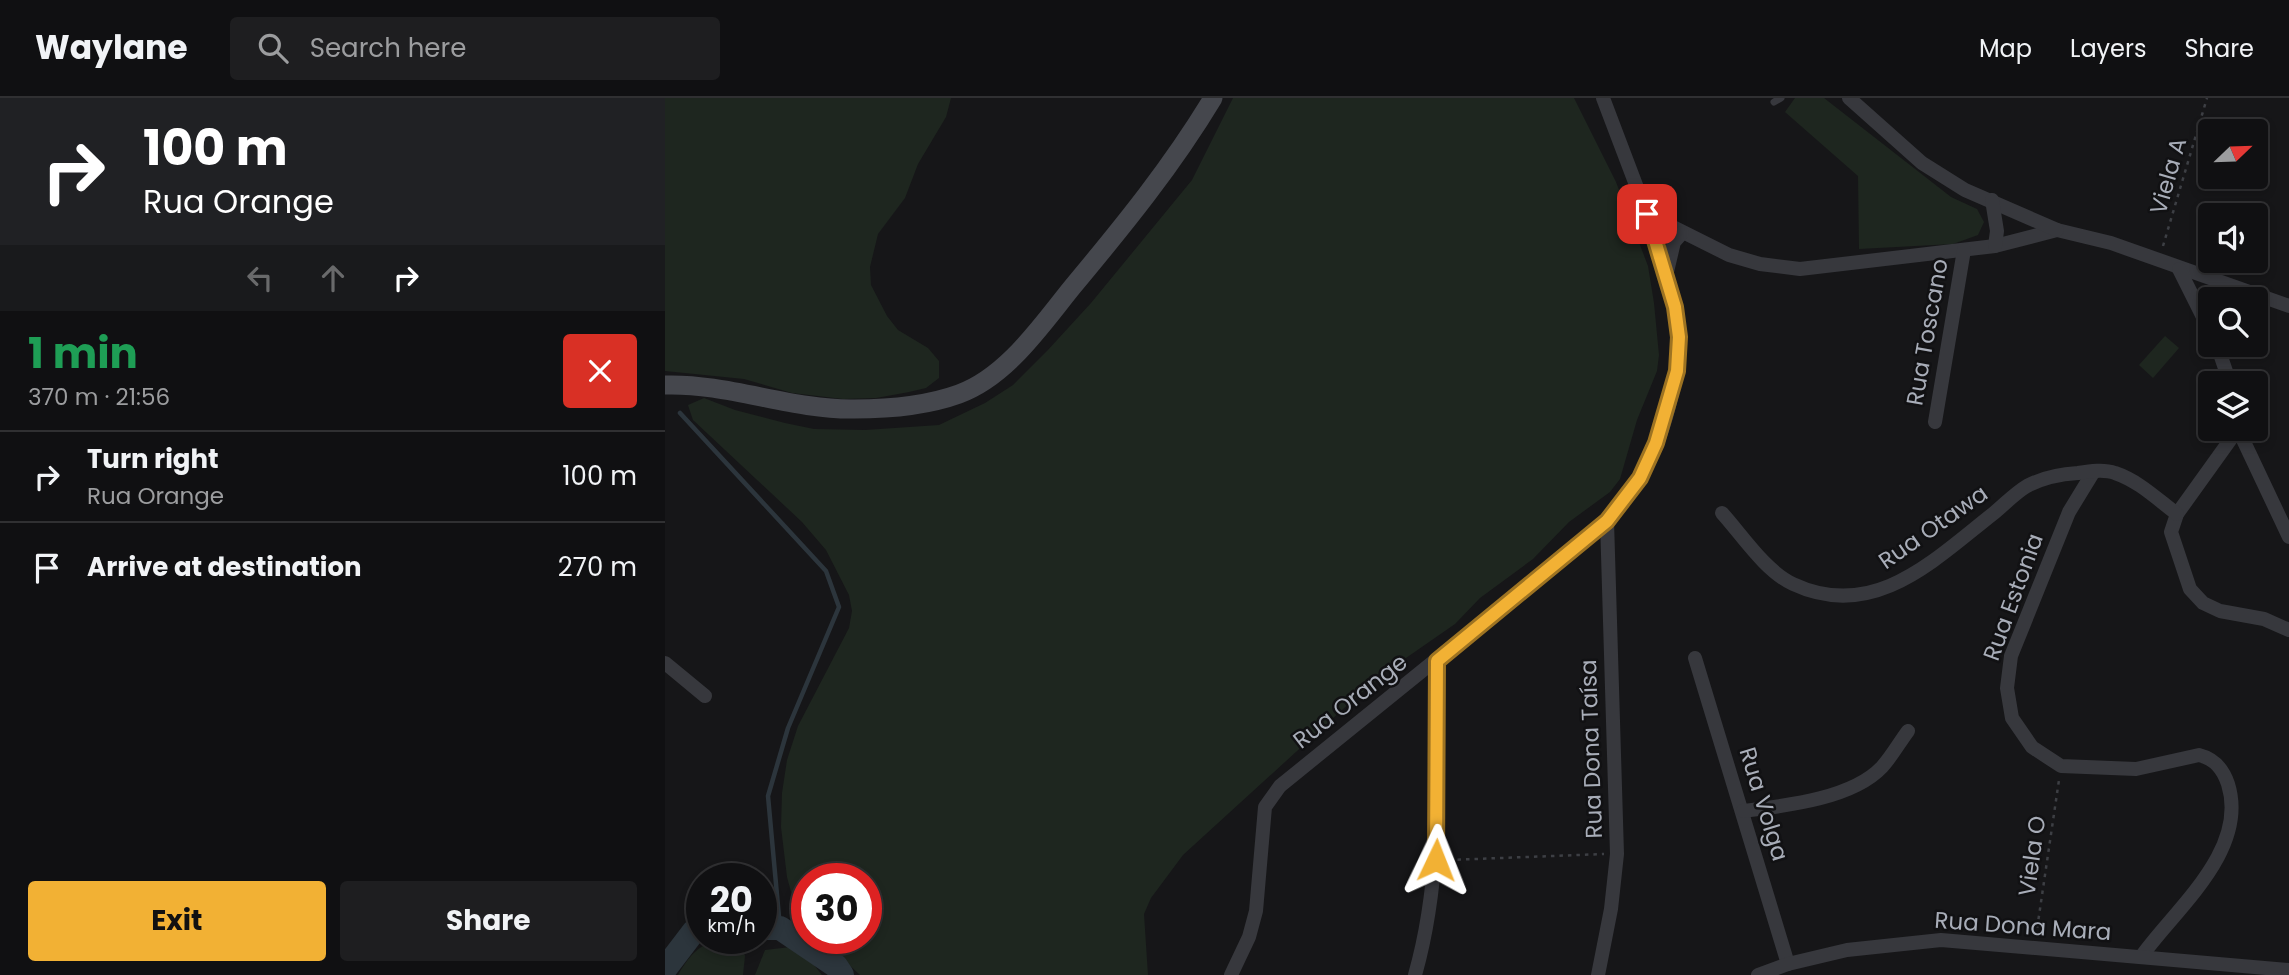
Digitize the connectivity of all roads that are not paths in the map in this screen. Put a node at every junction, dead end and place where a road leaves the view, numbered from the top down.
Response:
1 (1213, 98) edge
2 (1603, 98) edge
3 (1849, 98) edge
4 (1992, 200) junction
5 (1647, 214) junction
6 (2057, 230) junction
7 (1682, 233) junction
8 (1994, 246) junction
9 (1964, 250) junction
10 (2179, 269) junction
11 (1665, 277) junction
12 (2289, 306) edge
13 (2198, 307) edge
14 (665, 385) edge
15 (1935, 422) dead end
16 (2229, 441) edge
17 (2244, 441) edge
18 (2094, 471) junction
19 (1722, 513) dead end
20 (2177, 514) junction
21 (1607, 521) junction
22 (2289, 537) edge
23 (2289, 629) edge
24 (1695, 658) dead end
25 (1437, 661) junction
26 (665, 663) edge
27 (705, 696) dead end
28 (1908, 731) dead end
29 (1743, 811) junction
30 (2141, 957) junction
31 (1787, 964) junction
32 (2289, 970) edge
33 (1231, 975) edge
34 (1415, 975) edge
35 (1598, 975) edge
36 (1758, 975) edge

1 - 14 main road
2 - 5 street, Rua Orange
3 - 4 street
4 - 6 street
4 - 8 street
5 - 7 street
5 - 11 street, Rua Orange
6 - 8 street
6 - 10 street
7 - 9 street
7 - 11 street
8 - 9 street
9 - 15 street, Rua Toscano
10 - 12 street
10 - 13 street
11 - 21 street, Rua Orange
16 - 20 street
17 - 22 street
18 - 19 street, Rua Otawa
18 - 20 street, Rua Otawa
18 - 30 street, Rua Estonia
20 - 23 street
21 - 25 street, Rua Orange
21 - 35 street, Rua Dona Taísa
24 - 29 street, Rua Volga
25 - 33 street, Rua Orange
25 - 34 street
26 - 27 street
28 - 29 street
29 - 31 street, Rua Volga
30 - 31 street, Rua Dona Mara
30 - 32 street, Rua Dona Mara
31 - 36 street, Rua Dona Mara

